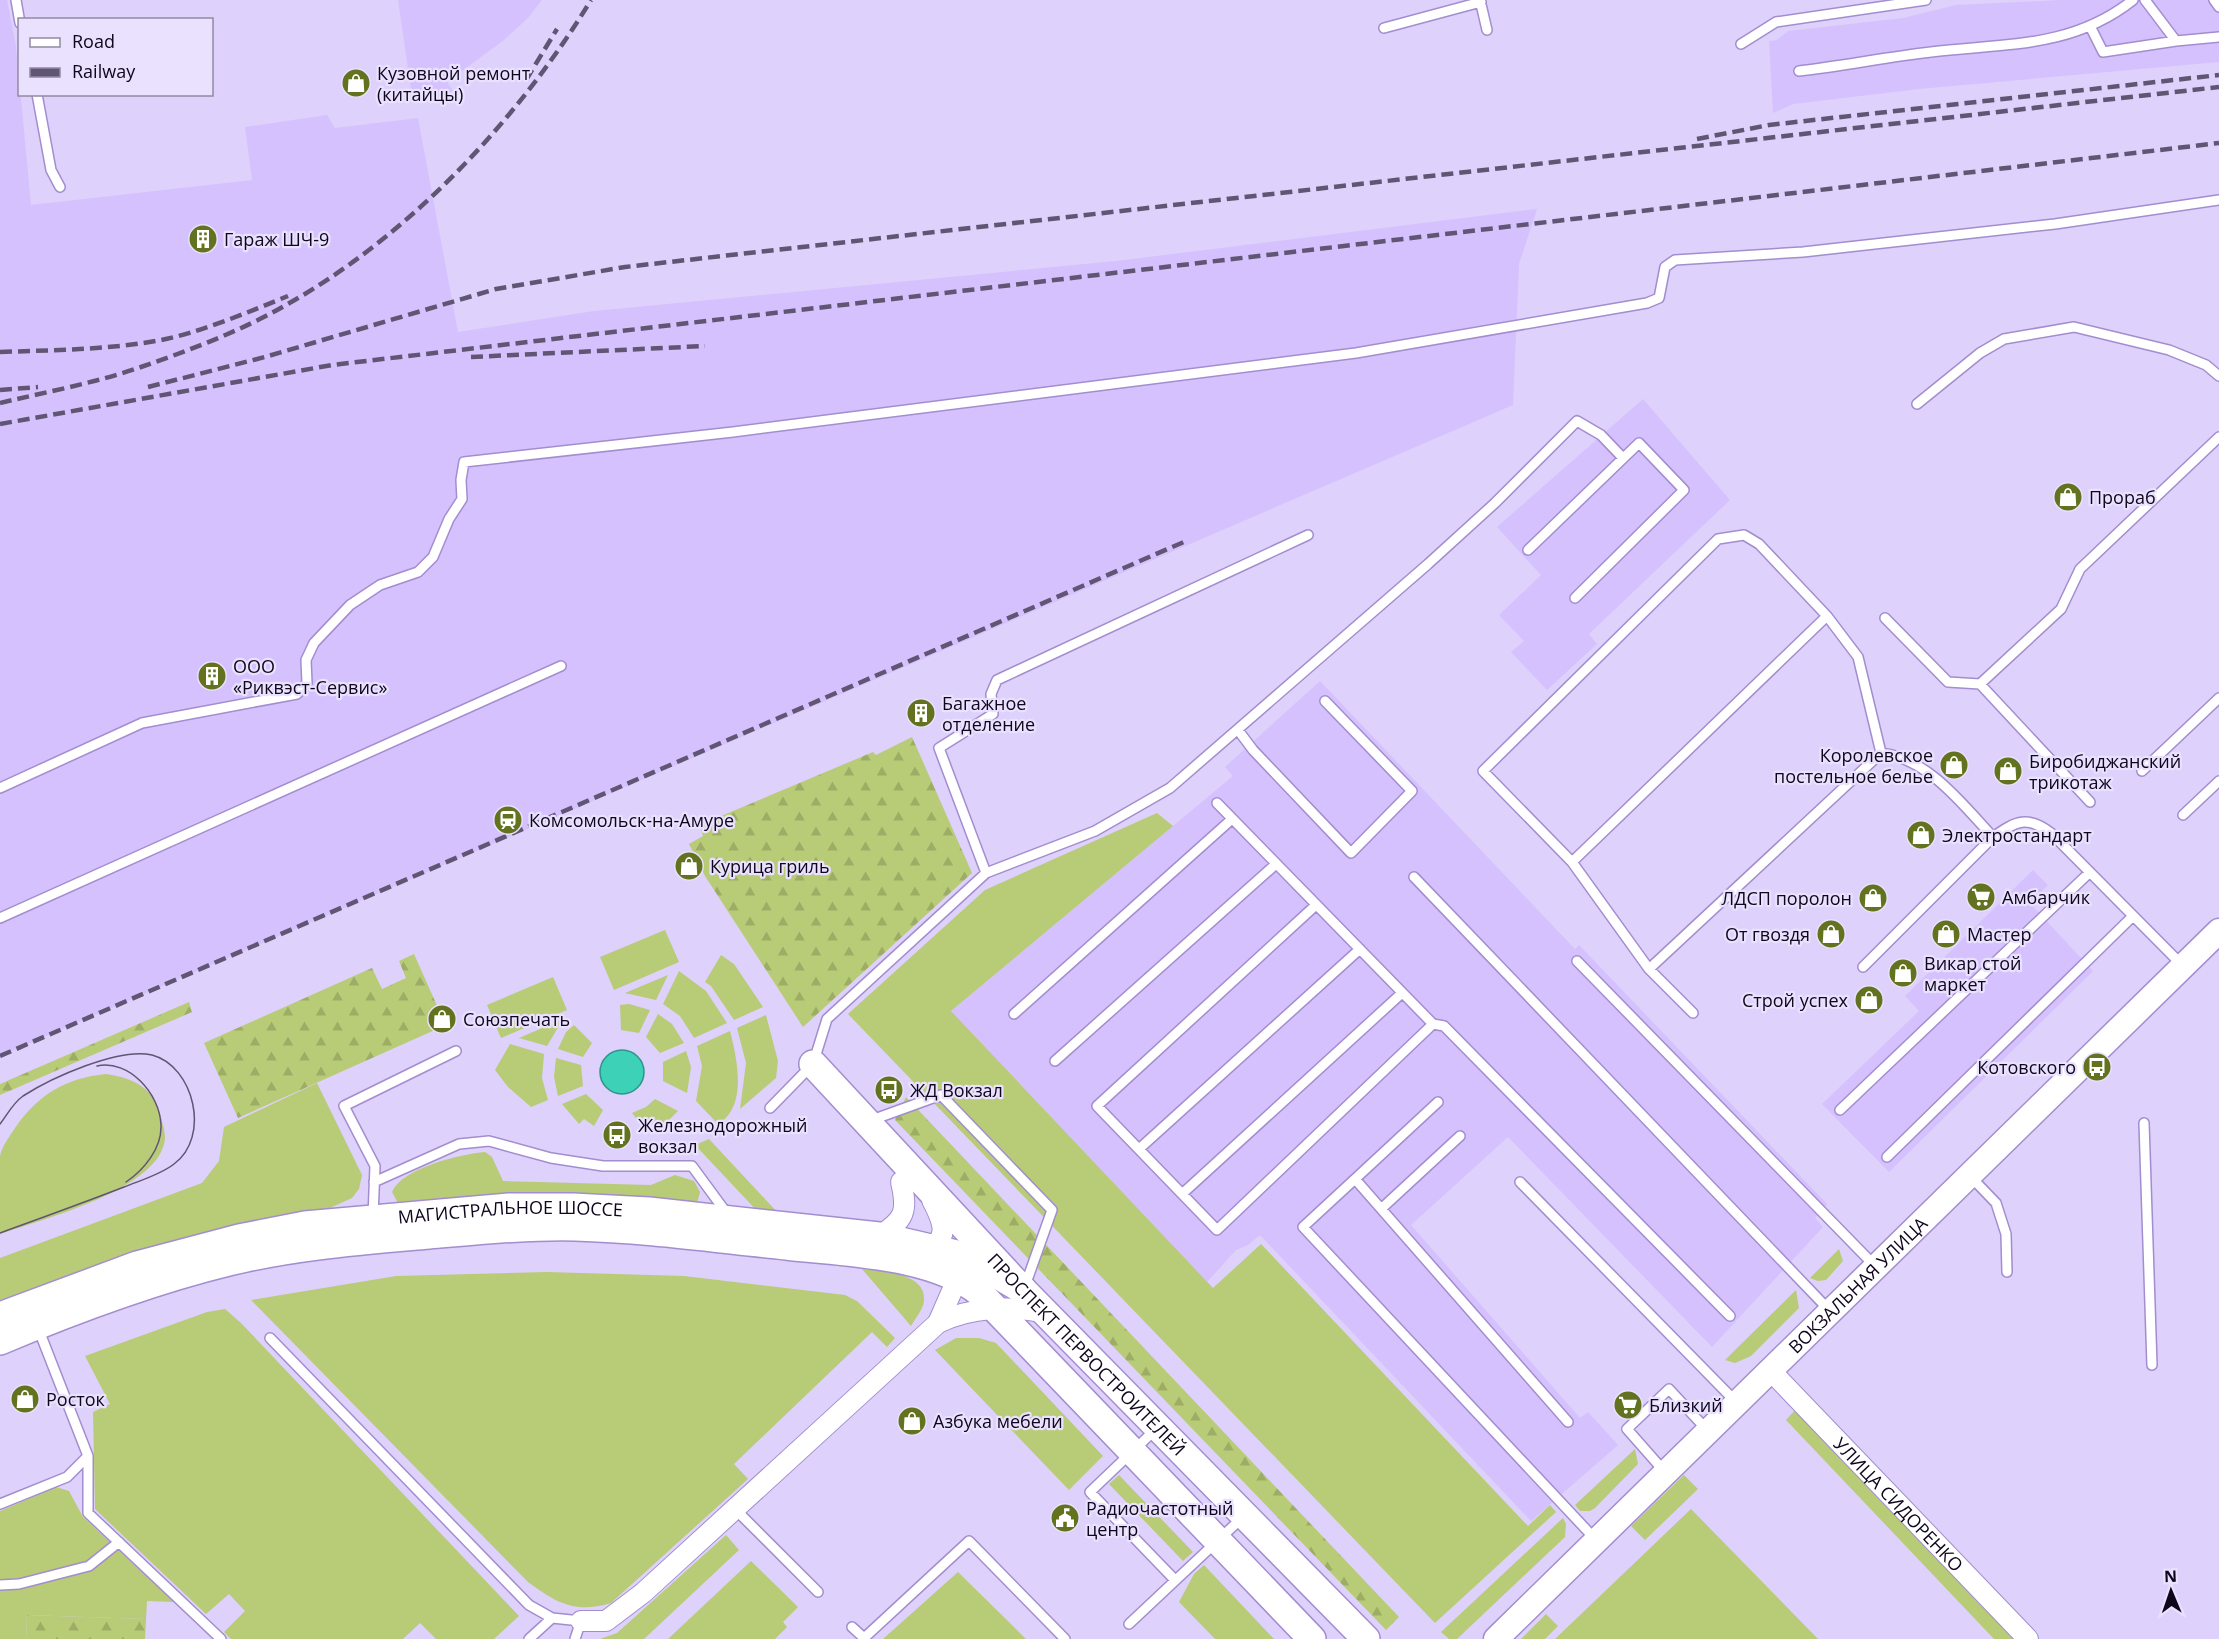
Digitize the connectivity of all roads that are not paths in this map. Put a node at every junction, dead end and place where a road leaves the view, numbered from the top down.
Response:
1 (16, 0) edge
2 (1926, 0) edge
3 (2133, 0) edge
4 (2145, 0) edge
5 (2214, 0) edge
6 (1480, 1) edge
7 (2219, 7) edge
8 (19, 18) edge
9 (1384, 28) dead end
10 (2091, 28) junction
11 (1487, 30) dead end
12 (2219, 37) edge
13 (2176, 41) junction
14 (1741, 44) dead end
15 (1799, 71) dead end
16 (37, 96) edge
17 (60, 187) dead end
18 (2219, 200) edge
19 (2219, 376) edge
20 (1917, 404) dead end
21 (2219, 437) edge
22 (1623, 458) junction
23 (1308, 535) dead end
24 (1528, 550) dead end
25 (1575, 598) dead end
26 (1827, 616) junction
27 (1885, 618) dead end
28 (561, 666) dead end
29 (1980, 684) junction
30 (2219, 699) edge
31 (1325, 701) dead end
32 (1238, 730) junction
33 (1881, 753) junction
34 (2142, 771) dead end
35 (2219, 782) edge
36 (0, 788) edge
37 (2090, 802) dead end
38 (1217, 803) dead end
39 (2183, 815) dead end
40 (1232, 819) junction
41 (1993, 837) junction
42 (1572, 862) junction
43 (1276, 864) junction
44 (2090, 872) junction
45 (986, 873) junction
46 (1414, 877) dead end
47 (1317, 905) junction
48 (2133, 916) junction
49 (0, 918) edge
50 (2219, 931) edge
51 (1360, 949) junction
52 (1577, 961) dead end
53 (2183, 966) junction
54 (1863, 967) dead end
55 (1649, 969) junction
56 (1402, 993) junction
57 (1692, 1013) dead end
58 (1014, 1014) dead end
59 (1433, 1024) junction
60 (456, 1051) dead end
61 (1055, 1061) dead end
62 (808, 1070) junction
63 (1438, 1102) dead end
64 (770, 1108) dead end
65 (1840, 1110) dead end
66 (867, 1121) junction
67 (2144, 1123) dead end
68 (1460, 1136) dead end
69 (1139, 1149) junction
70 (1887, 1157) dead end
71 (1969, 1175) junction
72 (1355, 1179) junction
73 (911, 1181) junction
74 (374, 1182) junction
75 (1521, 1182) dead end
76 (1182, 1194) junction
77 (1381, 1209) junction
78 (375, 1229) junction
79 (730, 1230) junction
80 (939, 1236) junction
81 (878, 1247) junction
82 (962, 1267) junction
83 (1876, 1267) junction
84 (2007, 1272) dead end
85 (1023, 1290) junction
86 (996, 1310) junction
87 (1830, 1312) junction
88 (1046, 1313) junction
89 (32, 1315) junction
90 (0, 1316) edge
91 (1730, 1316) dead end
92 (938, 1323) junction
93 (270, 1338) dead end
94 (0, 1341) edge
95 (2152, 1365) dead end
96 (1770, 1370) junction
97 (1737, 1403) junction
98 (1568, 1422) dead end
99 (1159, 1425) junction
100 (1708, 1431) junction
101 (1132, 1453) junction
102 (88, 1456) junction
103 (1666, 1473) junction
104 (0, 1504) edge
105 (734, 1508) junction
106 (1246, 1515) junction
107 (1597, 1540) junction
108 (1217, 1541) junction
109 (119, 1542) junction
110 (1176, 1580) junction
111 (0, 1585) edge
112 (818, 1592) dead end
113 (552, 1618) junction
114 (1129, 1624) dead end
115 (852, 1627) dead end
116 (578, 1630) edge
117 (221, 1639) edge
118 (529, 1639) edge
119 (864, 1639) edge
120 (1065, 1639) edge
121 (1311, 1639) edge
122 (1366, 1639) edge
123 (1496, 1639) edge
124 (2028, 1639) edge

1 - 8 lane
2 - 14 lane
3 - 10 lane
4 - 13 lane
5 - 7 lane
6 - 9 lane
6 - 11 lane
10 - 13 lane
10 - 15 lane
12 - 13 lane
16 - 17 lane
18 - 36 lane
19 - 20 lane
21 - 29 lane
22 - 24 lane
22 - 25 lane
22 - 32 lane
23 - 45 lane
26 - 33 lane
26 - 42 lane
26 - 42 lane
27 - 29 lane
28 - 49 lane
29 - 37 lane
30 - 34 lane
31 - 32 lane
32 - 45 lane
33 - 41 lane
33 - 55 lane
35 - 39 lane
38 - 40 lane
40 - 43 lane
40 - 58 lane
41 - 44 lane
41 - 54 lane
42 - 55 lane
43 - 47 lane
43 - 61 lane
44 - 48 lane
44 - 65 lane
45 - 62 lane
46 - 87 lane
47 - 51 lane
47 - 69 lane
48 - 53 lane
48 - 70 lane
50 - 53 street, ВОКЗАЛЬНАЯ УЛИЦА
51 - 56 lane
51 - 69 lane
52 - 83 lane
53 - 71 street, ВОКЗАЛЬНАЯ УЛИЦА
55 - 57 lane
56 - 59 lane
56 - 76 lane
59 - 76 lane
59 - 91 lane
60 - 74 lane
62 - 64 lane
62 - 66 main road, ПРОСПЕКТ ПЕРВОСТРОИТЕЛЕЙ
62 - 73 main road
63 - 72 lane
66 - 73 main road, ПРОСПЕКТ ПЕРВОСТРОИТЕЛЕЙ
66 - 85 lane
67 - 95 lane
68 - 77 lane
69 - 76 lane
71 - 83 street, ВОКЗАЛЬНАЯ УЛИЦА
71 - 84 lane
72 - 77 lane
72 - 107 lane
73 - 80 main road
73 - 81 street
73 - 85 main road, ПРОСПЕКТ ПЕРВОСТРОИТЕЛЕЙ
74 - 78 lane
74 - 79 lane
75 - 97 lane
77 - 98 lane
78 - 79 main road, МАГИСТРАЛЬНОЕ ШОССЕ
78 - 89 main road, МАГИСТРАЛЬНОЕ ШОССЕ
79 - 81 main road, МАГИСТРАЛЬНОЕ ШОССЕ
80 - 81 main road, МАГИСТРАЛЬНОЕ ШОССЕ
80 - 82 main road
81 - 82 main road, МАГИСТРАЛЬНОЕ ШОССЕ
82 - 85 main road, МАГИСТРАЛЬНОЕ ШОССЕ
82 - 86 main road, МАГИСТРАЛЬНОЕ ШОССЕ
82 - 92 street
83 - 87 street, ВОКЗАЛЬНАЯ УЛИЦА
85 - 88 main road, ПРОСПЕКТ ПЕРВОСТРОИТЕЛЕЙ
86 - 88 street
86 - 92 street
86 - 101 main road, ПРОСПЕКТ ПЕРВОСТРОИТЕЛЕЙ
87 - 96 street, ВОКЗАЛЬНАЯ УЛИЦА
88 - 99 main road, ПРОСПЕКТ ПЕРВОСТРОИТЕЛЕЙ
89 - 90 main road, МАГИСТРАЛЬНОЕ ШОССЕ
89 - 94 main road, МАГИСТРАЛЬНОЕ ШОССЕ
89 - 102 lane
92 - 105 street
93 - 113 lane
96 - 97 street, ВОКЗАЛЬНАЯ УЛИЦА
96 - 124 street, УЛИЦА СИДОРЕНКО
97 - 100 street, ВОКЗАЛЬНАЯ УЛИЦА
99 - 101 lane
99 - 106 main road, ПРОСПЕКТ ПЕРВОСТРОИТЕЛЕЙ
100 - 103 street, ВОКЗАЛЬНАЯ УЛИЦА
100 - 103 lane
101 - 108 main road, ПРОСПЕКТ ПЕРВОСТРОИТЕЛЕЙ
101 - 110 lane
102 - 104 lane
102 - 109 lane
103 - 107 street, ВОКЗАЛЬНАЯ УЛИЦА
105 - 112 lane
105 - 116 street
106 - 108 lane
106 - 122 main road, ПРОСПЕКТ ПЕРВОСТРОИТЕЛЕЙ
107 - 123 street, ВОКЗАЛЬНАЯ УЛИЦА
108 - 110 lane
108 - 121 main road, ПРОСПЕКТ ПЕРВОСТРОИТЕЛЕЙ
109 - 111 lane
109 - 117 lane
110 - 114 lane
113 - 116 lane
113 - 118 lane
115 - 119 lane
119 - 120 lane

